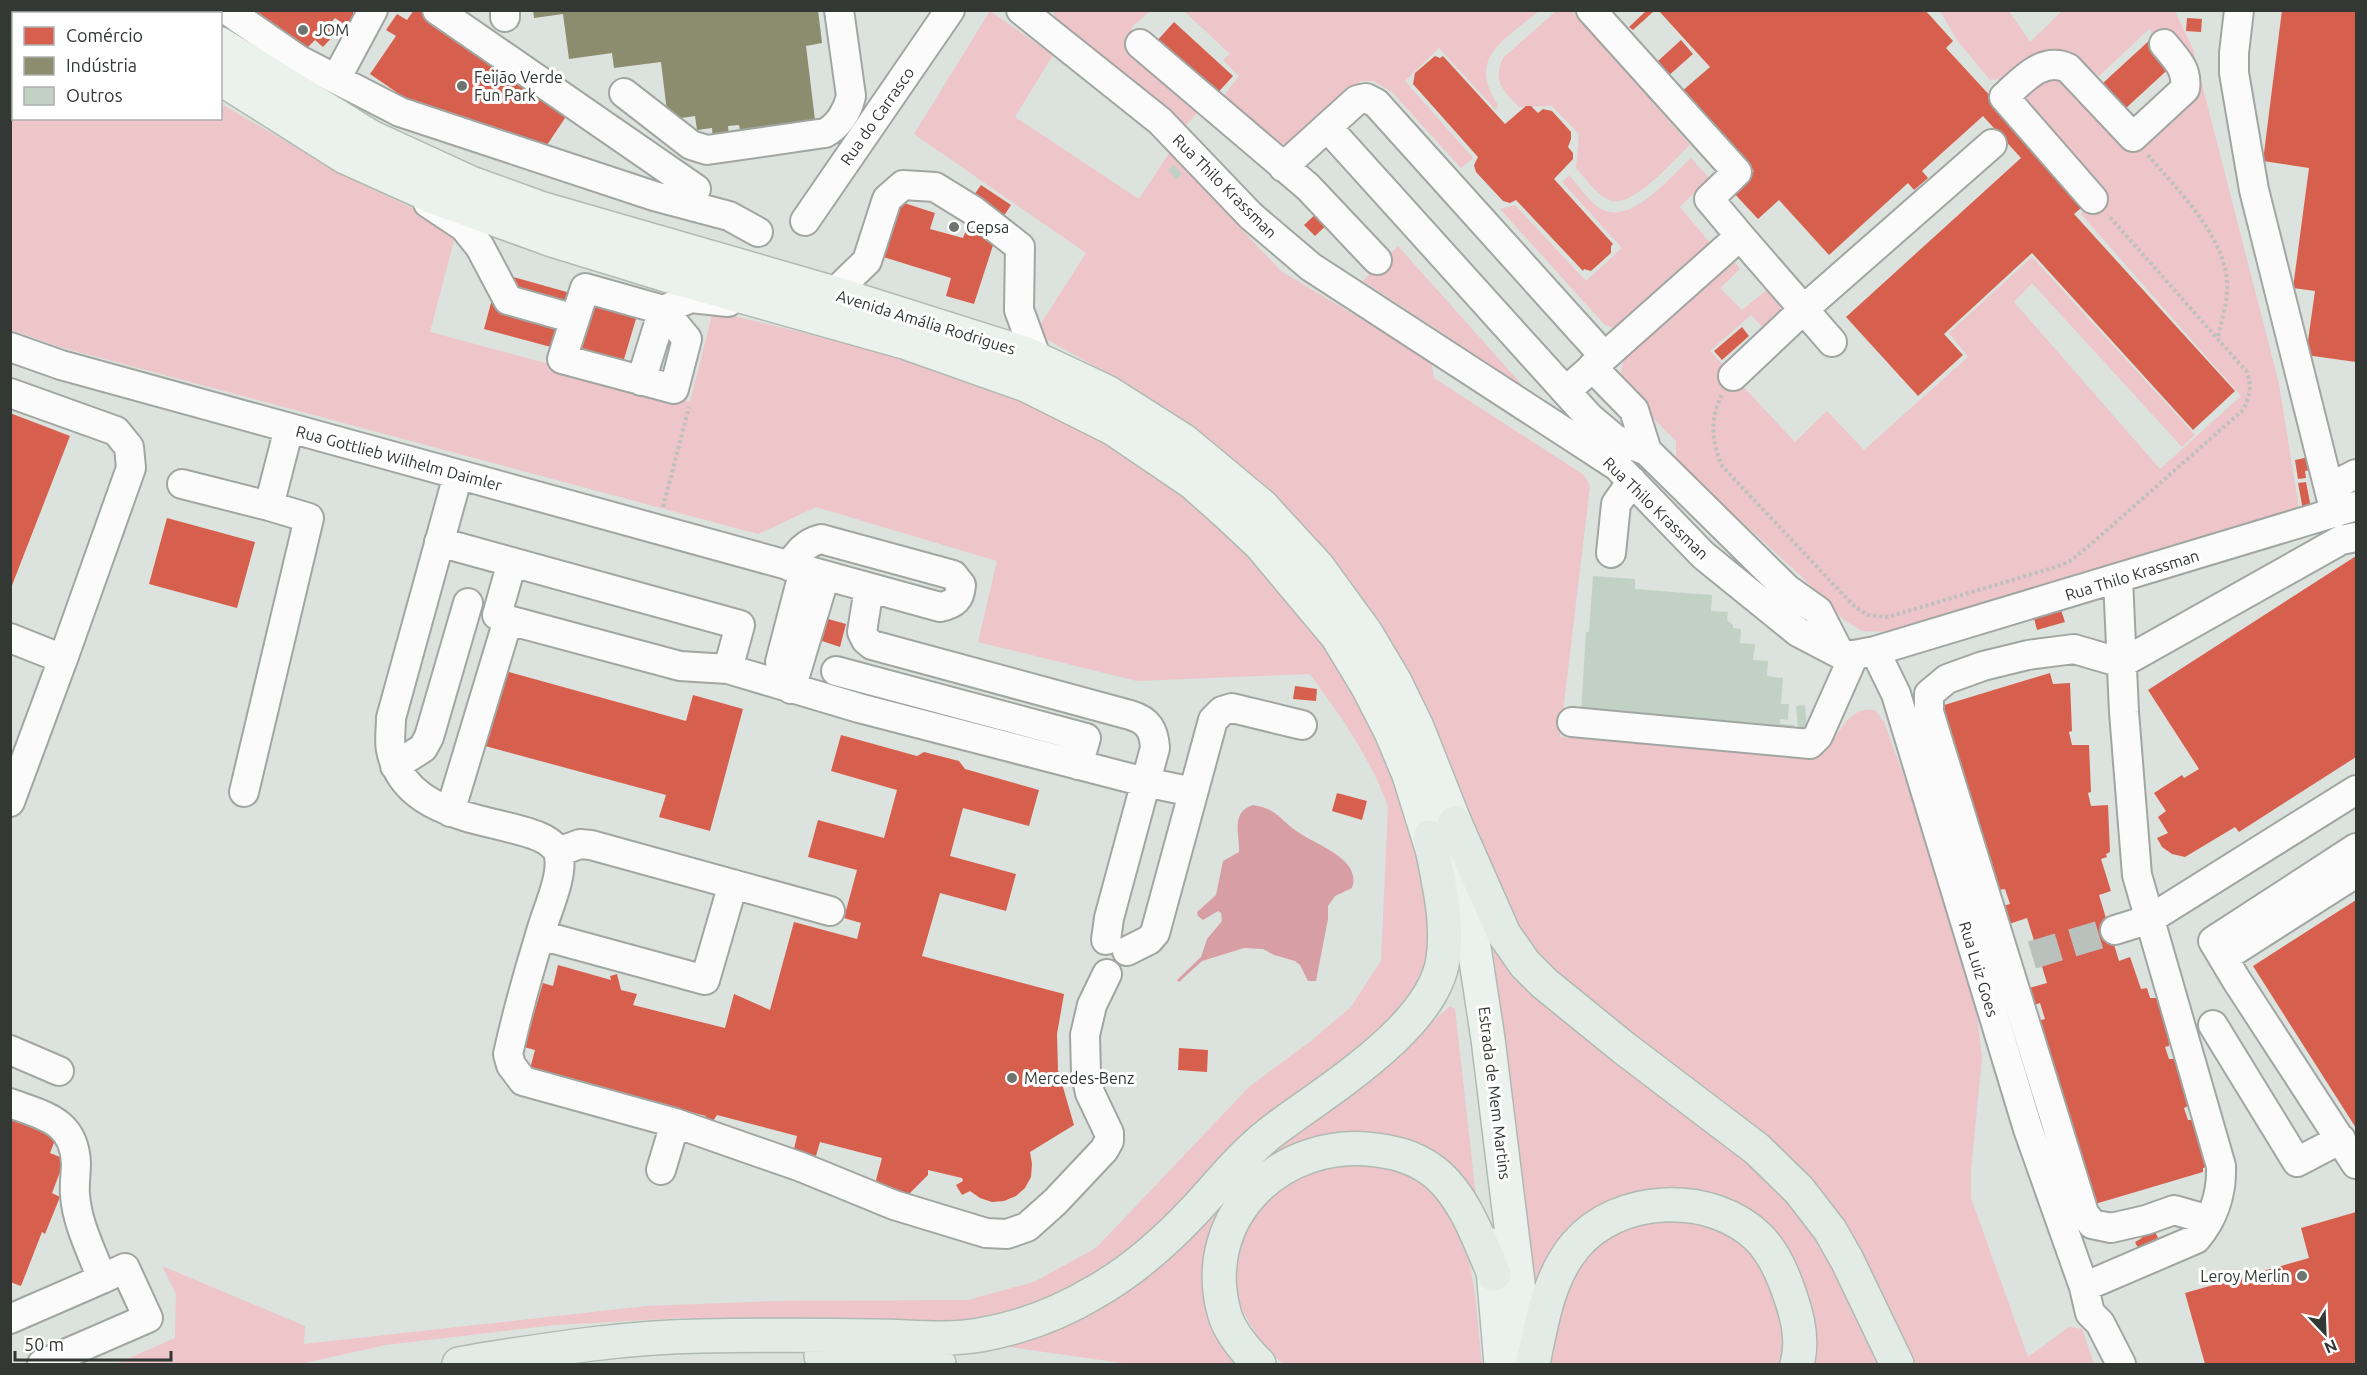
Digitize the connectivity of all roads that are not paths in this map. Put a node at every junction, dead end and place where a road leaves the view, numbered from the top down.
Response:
1 (226, 10) edge
2 (373, 10) edge
3 (437, 10) edge
4 (839, 10) edge
5 (950, 10) edge
6 (1021, 10) edge
7 (1591, 10) edge
8 (2239, 10) edge
9 (1140, 44) dead end
10 (2164, 44) dead end
11 (222, 45) edge
12 (222, 79) edge
13 (336, 79) junction
14 (624, 93) dead end
15 (1327, 127) junction
16 (1992, 144) dead end
17 (1283, 167) junction
18 (392, 178) junction
19 (2093, 199) road end
20 (685, 204) junction
21 (805, 221) dead end
22 (758, 232) dead end
23 (1740, 236) junction
24 (1377, 260) dead end
25 (834, 293) junction
26 (1804, 309) junction
27 (663, 310) junction
28 (795, 312) junction
29 (575, 319) junction
30 (1832, 342) dead end
31 (10, 347) edge
32 (1037, 359) junction
33 (1598, 361) junction
34 (1732, 376) road end
35 (641, 381) junction
36 (1566, 392) junction
37 (10, 393) edge
38 (289, 428) junction
39 (1647, 451) junction
40 (2356, 474) edge
41 (458, 475) junction
42 (1632, 481) junction
43 (182, 484) dead end
44 (2340, 502) edge
45 (269, 506) junction
46 (2356, 537) edge
47 (439, 542) junction
48 (1611, 553) dead end
49 (513, 562) junction
50 (806, 570) junction
51 (2118, 579) junction
52 (427, 587) junction
53 (869, 588) junction
54 (468, 603) junction
55 (503, 617) junction
56 (10, 638) edge
57 (1856, 653) junction
58 (63, 659) junction
59 (2122, 663) junction
60 (728, 669) junction
61 (836, 671) dead end
62 (783, 687) junction
63 (956, 704) junction
64 (1572, 722) dead end
65 (1302, 725) dead end
66 (948, 731) junction
67 (395, 765) junction
68 (1078, 765) junction
69 (1145, 782) junction
70 (2356, 790) edge
71 (244, 792) dead end
72 (1193, 792) junction
73 (10, 802) edge
74 (450, 812) junction
75 (1442, 830) junction
76 (2356, 848) edge
77 (558, 852) junction
78 (2356, 873) edge
79 (733, 885) junction
80 (830, 911) dead end
81 (2150, 919) junction
82 (2115, 930) tunnel mouth
83 (540, 935) junction
84 (1116, 945) junction
85 (2218, 950) junction
86 (2213, 1025) dead end
87 (10, 1050) edge
88 (59, 1071) dead end
89 (10, 1102) edge
90 (675, 1123) junction
91 (2341, 1140) junction
92 (2356, 1164) edge
93 (661, 1170) dead end
94 (2209, 1220) junction
95 (1494, 1274) junction
96 (102, 1279) junction
97 (2084, 1287) junction
98 (10, 1319) edge
99 (473, 1362) edge
100 (42, 1365) edge
101 (939, 1365) edge
102 (1259, 1365) edge
103 (1501, 1365) edge
104 (1528, 1365) edge
105 (1533, 1365) edge
106 (1797, 1365) edge
107 (1897, 1365) edge
108 (2121, 1365) edge

1 - 13 street
2 - 13 street
3 - 20 street
4 - 14 street
5 - 21 street, Rua do Carrasco
6 - 42 street, Rua Thilo Krassman
7 - 23 street
8 - 44 street
9 - 17 street
10 - 19 street
11 - 25 main road, Avenida Amália Rodrigues
12 - 18 main road, Avenida Amália Rodrigues
13 - 20 street
15 - 17 street
15 - 33 street
15 - 36 street
16 - 26 street
17 - 24 street
18 - 28 main road, Avenida Amália Rodrigues
18 - 29 street
20 - 22 street
23 - 26 street
23 - 33 street
25 - 32 main road, Avenida Amália Rodrigues
25 - 32 street
26 - 30 street
26 - 34 street
27 - 28 street
27 - 29 street
27 - 35 street
27 - 35 street
28 - 75 main road, Avenida Amália Rodrigues
29 - 35 street
31 - 38 street, Rua Gottlieb Wilhelm Daimler
32 - 75 main road, Avenida Amália Rodrigues
33 - 36 street
33 - 39 street
36 - 39 street
37 - 58 street
38 - 41 street, Rua Gottlieb Wilhelm Daimler
38 - 45 street
39 - 57 street, Rua Luiz Goes
40 - 44 street, Rua Thilo Krassman
41 - 47 street
41 - 50 street, Rua Gottlieb Wilhelm Daimler
42 - 48 street
42 - 57 street, Rua Thilo Krassman
43 - 45 street
44 - 51 street, Rua Thilo Krassman
45 - 71 street
46 - 59 street
47 - 49 street
47 - 52 street
49 - 55 street
49 - 60 street
50 - 53 street, Rua Gottlieb Wilhelm Daimler
50 - 53 street, Rua Gottlieb Wilhelm Daimler
50 - 62 street
51 - 57 street, Rua Thilo Krassman
51 - 59 street
52 - 54 street
52 - 67 street
53 - 69 street
54 - 55 street
54 - 67 street
55 - 60 street
55 - 74 street
56 - 58 street
57 - 64 street
57 - 97 street, Rua Luiz Goes
58 - 73 street
59 - 81 street
59 - 94 street
60 - 62 street
61 - 63 street
62 - 66 street
63 - 66 street
63 - 68 street
65 - 72 street
66 - 68 street
67 - 74 street
68 - 69 street
69 - 72 street
69 - 84 street
70 - 81 street
72 - 84 street
74 - 77 street
75 - 95 main road, Estrada de Mem Martins
75 - 99 highway
75 - 104 main road, Estrada de Mem Martins
75 - 107 highway
76 - 85 street
77 - 79 street
77 - 83 street
78 - 85 street
79 - 80 street
79 - 83 street
81 - 82 street
81 - 94 street
83 - 90 street
84 - 90 street
85 - 91 street
86 - 91 street
87 - 88 street
89 - 96 street
90 - 93 street
91 - 92 street
94 - 97 street
95 - 102 highway
95 - 103 main road, Estrada de Mem Martins
96 - 98 street
96 - 100 street
97 - 108 street, Rua Luiz Goes
99 - 101 highway
105 - 106 highway

